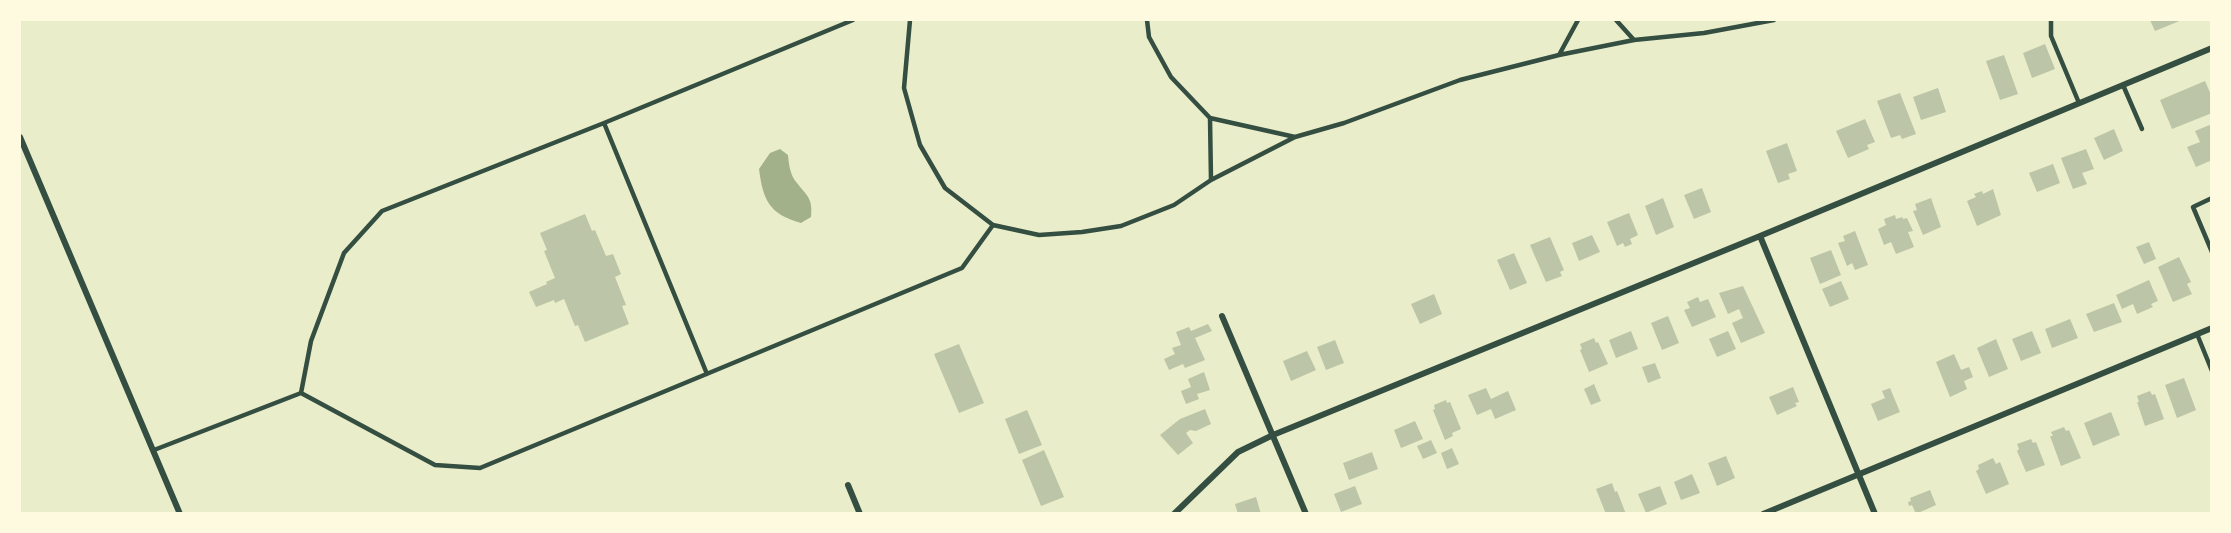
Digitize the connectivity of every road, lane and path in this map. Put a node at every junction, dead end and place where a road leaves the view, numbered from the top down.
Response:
1 (853, 20) edge
2 (910, 20) edge
3 (1147, 20) edge
4 (1578, 20) edge
5 (1616, 20) edge
6 (1774, 20) edge
7 (2051, 20) edge
8 (1634, 40) junction
9 (2211, 48) edge
10 (1560, 55) junction
11 (2123, 85) junction
12 (2079, 103) junction
13 (1210, 118) junction
14 (604, 123) junction
15 (2142, 129) dead end
16 (20, 136) edge
17 (1295, 137) junction
18 (1211, 180) junction
19 (2211, 198) edge
20 (993, 225) junction
21 (1760, 236) junction
22 (2211, 252) edge
23 (1222, 316) dead end
24 (2211, 328) edge
25 (2197, 334) junction
26 (2210, 362) edge
27 (2211, 371) edge
28 (707, 374) junction
29 (301, 393) junction
30 (1273, 435) junction
31 (154, 450) junction
32 (1859, 474) junction
33 (848, 486) dead end
34 (180, 513) edge
35 (860, 513) edge
36 (1174, 513) edge
37 (1306, 513) edge
38 (1763, 513) edge
39 (1875, 513) edge

1 - 14 lane
2 - 20 lane
3 - 13 lane
4 - 10 lane
5 - 8 lane
6 - 8 lane
7 - 12 lane
8 - 10 lane
9 - 11 street
10 - 17 lane
11 - 12 street
11 - 15 lane
12 - 21 street
13 - 17 lane
13 - 18 lane
14 - 28 lane
14 - 29 lane
16 - 31 street
17 - 18 lane
18 - 20 lane
19 - 22 lane
20 - 28 lane
21 - 30 street
21 - 32 street
23 - 30 street
24 - 25 street
25 - 26 lane
25 - 32 street
26 - 27 lane
28 - 29 lane
29 - 31 lane
30 - 36 street
30 - 37 street
31 - 34 street
32 - 38 street
32 - 39 street
33 - 35 street

